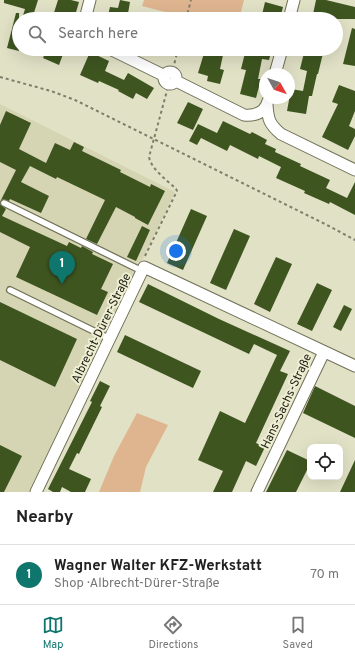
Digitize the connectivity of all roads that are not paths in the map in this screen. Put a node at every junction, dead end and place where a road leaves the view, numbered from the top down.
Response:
1 (90, 0) edge
2 (294, 0) edge
3 (87, 12) edge
4 (291, 12) edge
5 (124, 56) edge
6 (280, 56) edge
7 (277, 68) edge
8 (266, 104) edge
9 (268, 104) edge
10 (355, 170) edge
11 (4, 203) dead end
12 (143, 269) junction
13 (10, 290) dead end
14 (110, 339) junction
15 (324, 352) junction
16 (355, 366) edge
17 (36, 492) edge
18 (257, 492) edge

1 - 3 street
2 - 4 street
5 - 8 street
6 - 7 street
9 - 10 street
11 - 12 lane
12 - 14 street, Albrecht-Dürer-Straße
12 - 15 street, Albrecht-Dürer-Straße
13 - 14 lane
14 - 17 street, Albrecht-Dürer-Straße
15 - 16 street, Hans-Sachs-Straße
15 - 18 street, Hans-Sachs-Straße

